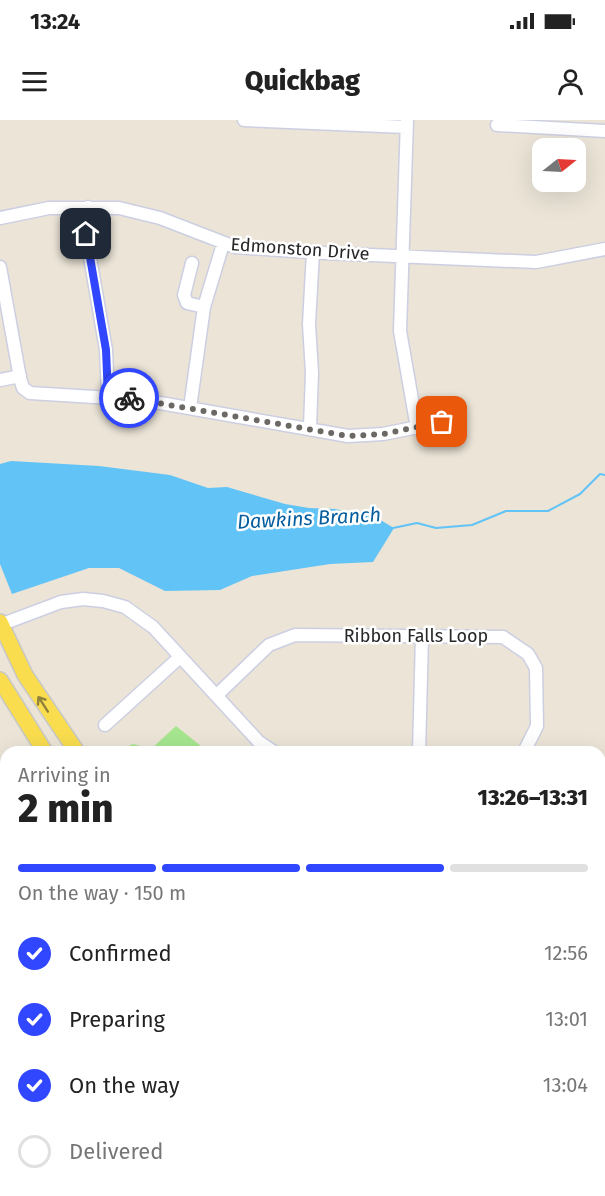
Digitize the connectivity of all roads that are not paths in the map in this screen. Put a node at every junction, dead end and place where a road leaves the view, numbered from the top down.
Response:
1 (244, 120) edge
2 (406, 124) edge
3 (497, 125) dead end
4 (605, 131) edge
5 (88, 207) junction
6 (0, 218) edge
7 (223, 244) junction
8 (605, 249) edge
9 (313, 252) junction
10 (403, 257) junction
11 (192, 263) dead end
12 (0, 267) edge
13 (204, 307) junction
14 (4, 317) edge
15 (20, 376) junction
16 (0, 380) edge
17 (108, 396) junction
18 (190, 408) junction
19 (442, 422) dead end
20 (310, 428) junction
21 (417, 428) junction
22 (0, 624) edge
23 (422, 636) junction
24 (180, 657) junction
25 (0, 680) edge
26 (217, 695) junction
27 (105, 725) dead end
28 (41, 746) edge
29 (73, 746) edge
30 (265, 746) edge
31 (419, 746) edge
32 (527, 746) edge

1 - 2 street
2 - 10 street
3 - 4 street
5 - 6 street, Edmonston Drive
5 - 7 street, Edmonston Drive
5 - 17 street
7 - 9 street, Edmonston Drive
7 - 13 street
8 - 10 street, Edmonston Drive
9 - 10 street, Edmonston Drive
9 - 20 street
10 - 21 street
11 - 13 street
12 - 14 street
13 - 18 street
14 - 15 street
15 - 16 street
15 - 17 street
17 - 18 street
18 - 20 street
19 - 21 street
20 - 21 street
22 - 24 street
29 -> 22 main road
23 - 26 street, Ribbon Falls Loop
23 - 31 street
23 - 32 street, Ribbon Falls Loop
24 - 26 street
24 - 27 street
25 - 28 main road
26 - 30 street

